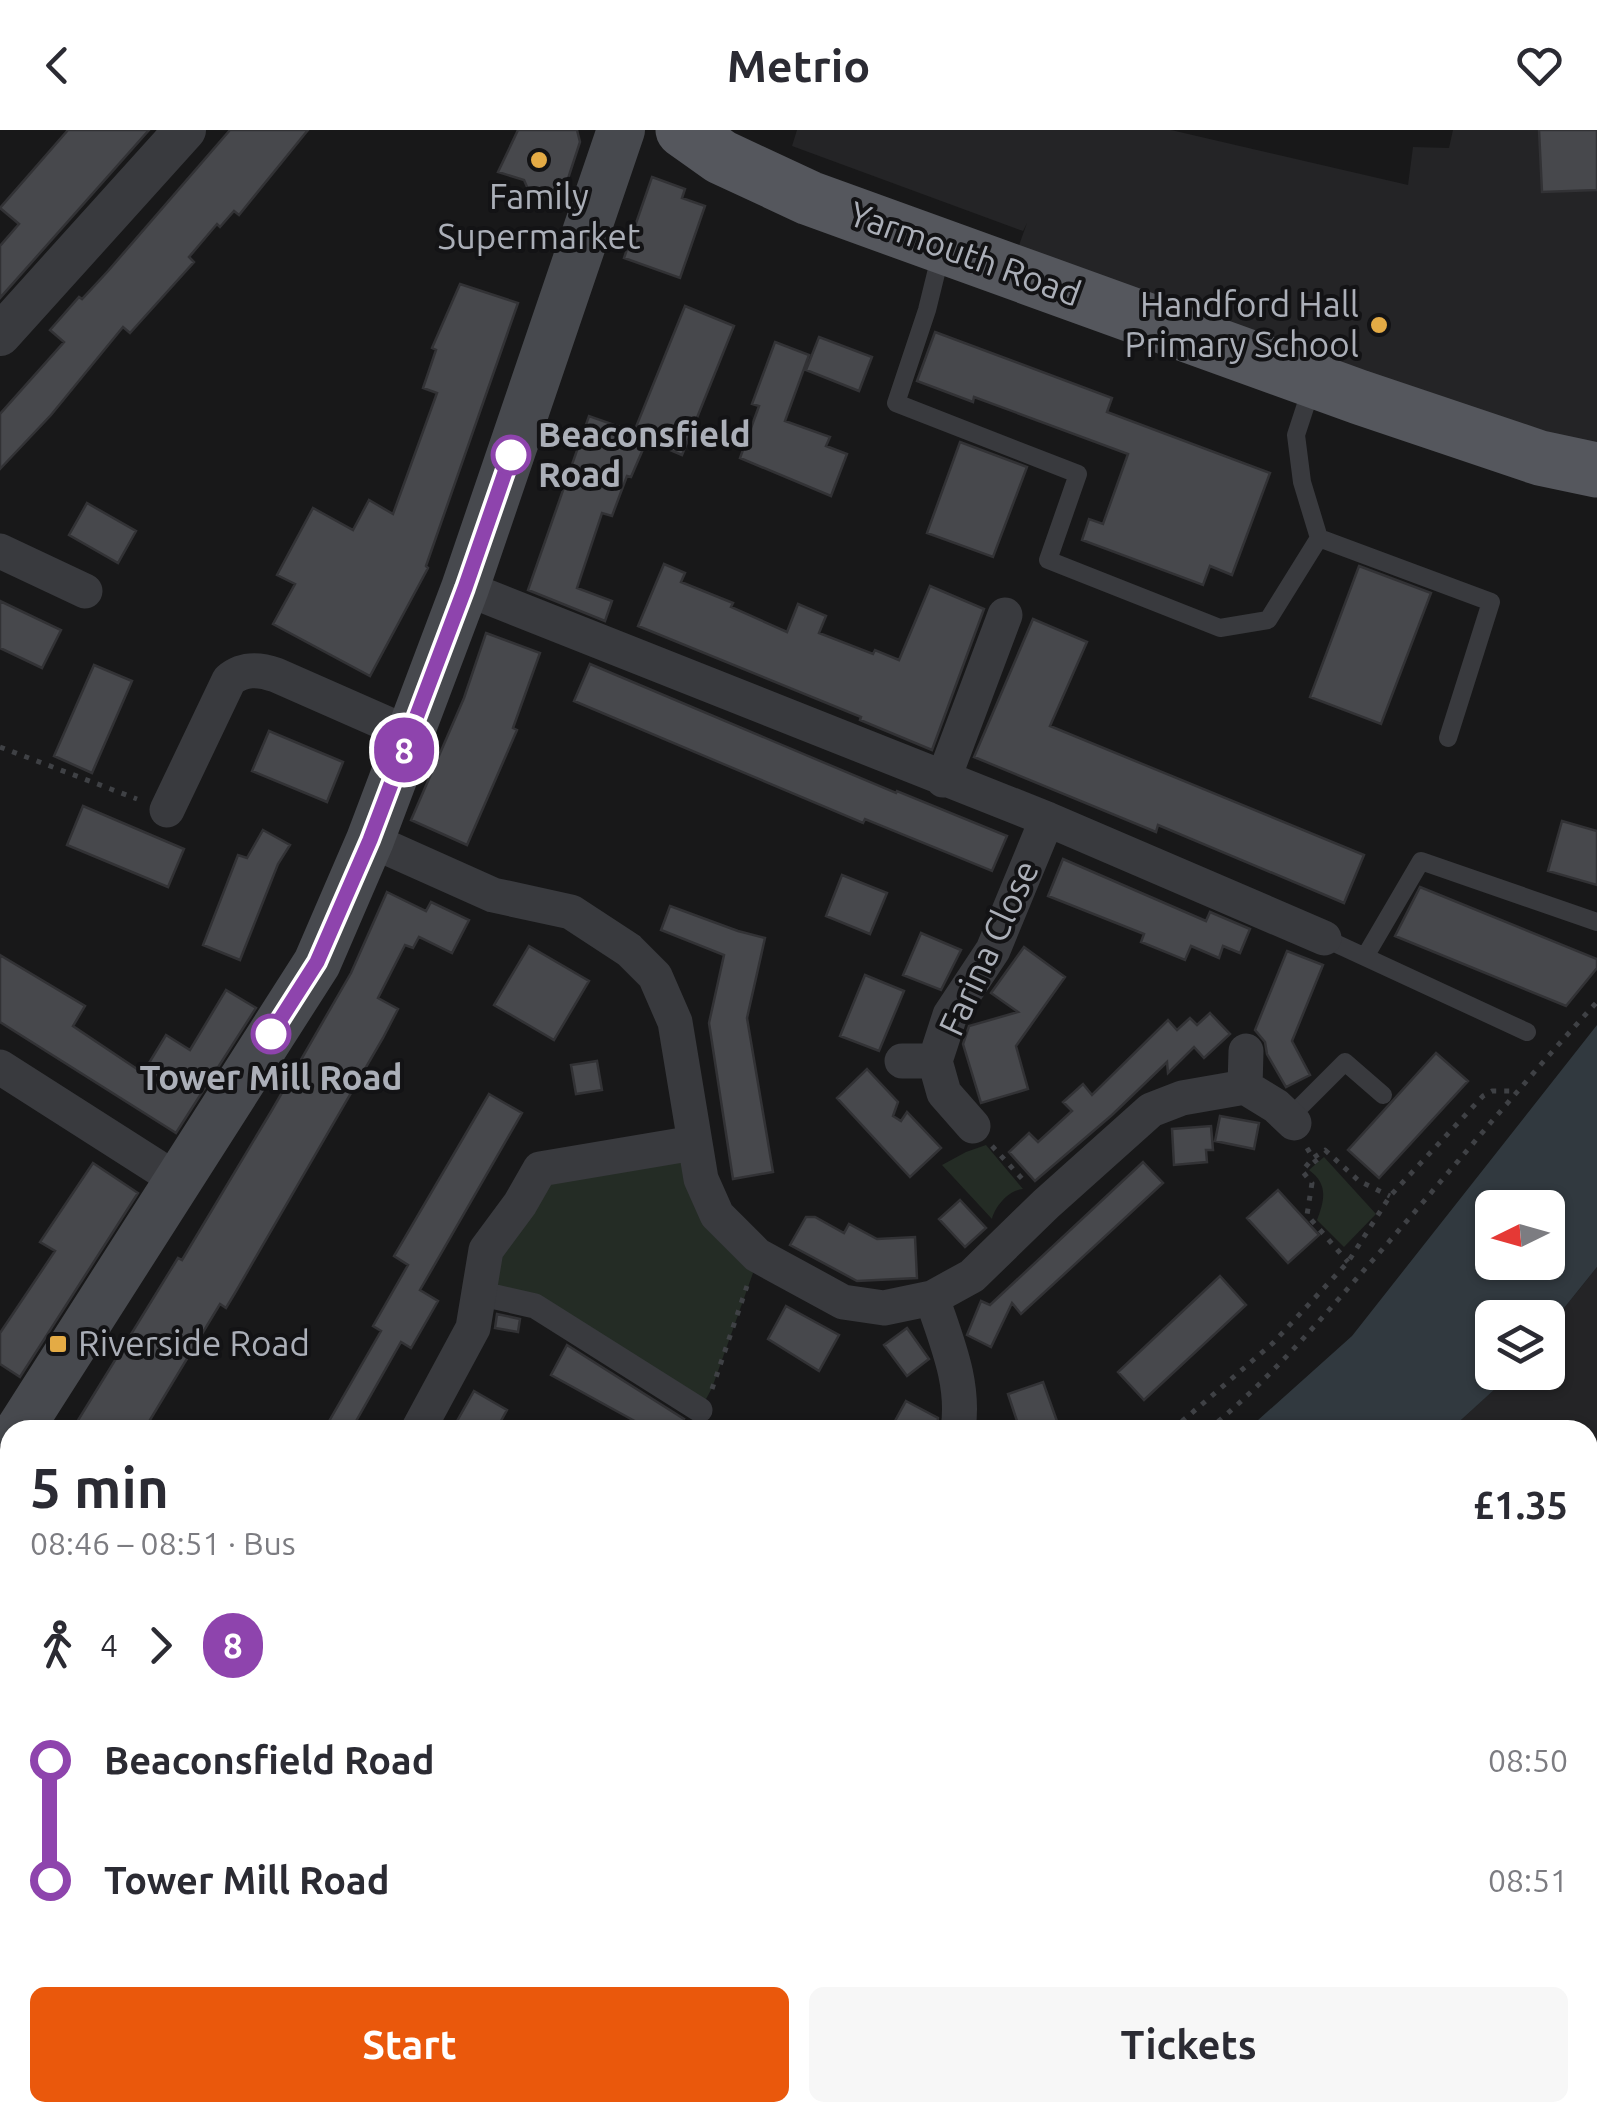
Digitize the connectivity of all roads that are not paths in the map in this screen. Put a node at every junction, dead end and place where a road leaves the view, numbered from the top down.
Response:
1 (185, 130) edge
2 (621, 130) edge
3 (683, 130) edge
4 (943, 245) junction
5 (0, 334) edge
6 (1314, 380) junction
7 (1597, 470) edge
8 (1318, 538) junction
9 (0, 550) edge
10 (465, 588) junction
11 (86, 591) dead end
12 (1005, 615) dead end
13 (410, 734) junction
14 (1448, 738) dead end
15 (942, 780) junction
16 (167, 810) road end
17 (1047, 818) junction
18 (370, 840) junction
19 (1597, 922) edge
20 (1324, 938) joint
21 (1366, 955) junction
22 (1527, 1032) dead end
23 (1246, 1051) dead end
24 (0, 1068) edge
25 (1245, 1087) junction
26 (1383, 1095) dead end
27 (1292, 1121) joint
28 (973, 1126) road end
29 (694, 1143) junction
30 (177, 1180) junction
31 (478, 1293) junction
32 (932, 1298) junction
33 (700, 1410) road end
34 (16, 1420) edge
35 (423, 1420) edge
36 (960, 1420) edge

1 - 5 street
2 - 10 main road
3 - 4 main road, Yarmouth Road
4 - 6 main road, Yarmouth Road
4 - 8 lane
6 - 7 main road, Yarmouth Road
6 - 8 lane
8 - 14 lane
9 - 11 street
10 - 13 main road
10 - 15 street
12 - 15 street
13 - 16 street
13 - 18 main road
15 - 17 street
17 - 20 street
17 - 28 street, Farina Close
18 - 29 street
18 - 30 main road
19 - 21 lane
20 - 21 lane
21 - 22 lane
23 - 25 street
24 - 30 street
25 - 27 street
25 - 32 street
26 - 27 lane
29 - 31 street
29 - 32 street
30 - 34 main road
31 - 33 street
31 - 35 street
32 - 36 street

